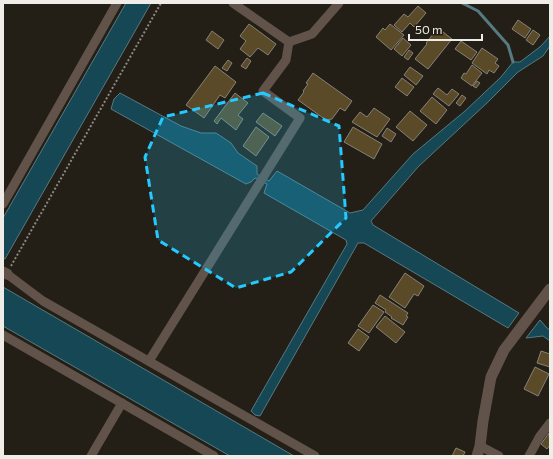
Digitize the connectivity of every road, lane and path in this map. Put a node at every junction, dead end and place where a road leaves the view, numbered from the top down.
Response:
1 (117, 3) edge
2 (161, 3) edge
3 (232, 3) edge
4 (339, 3) edge
5 (289, 42) junction
6 (3, 204) edge
7 (5, 273) edge
8 (550, 289) edge
9 (3, 335) edge
10 (149, 361) junction
11 (122, 403) junction
12 (550, 423) edge
13 (479, 451) edge
14 (91, 456) edge
15 (214, 456) edge
16 (315, 456) edge
17 (499, 456) edge
18 (529, 456) edge

1 - 6 street
2 - 7 path
3 - 5 street
4 - 5 street
5 - 10 street
7 - 10 street
8 - 13 street
9 - 11 street
10 - 16 street
11 - 14 street
11 - 15 street
12 - 18 street
13 - 17 street

